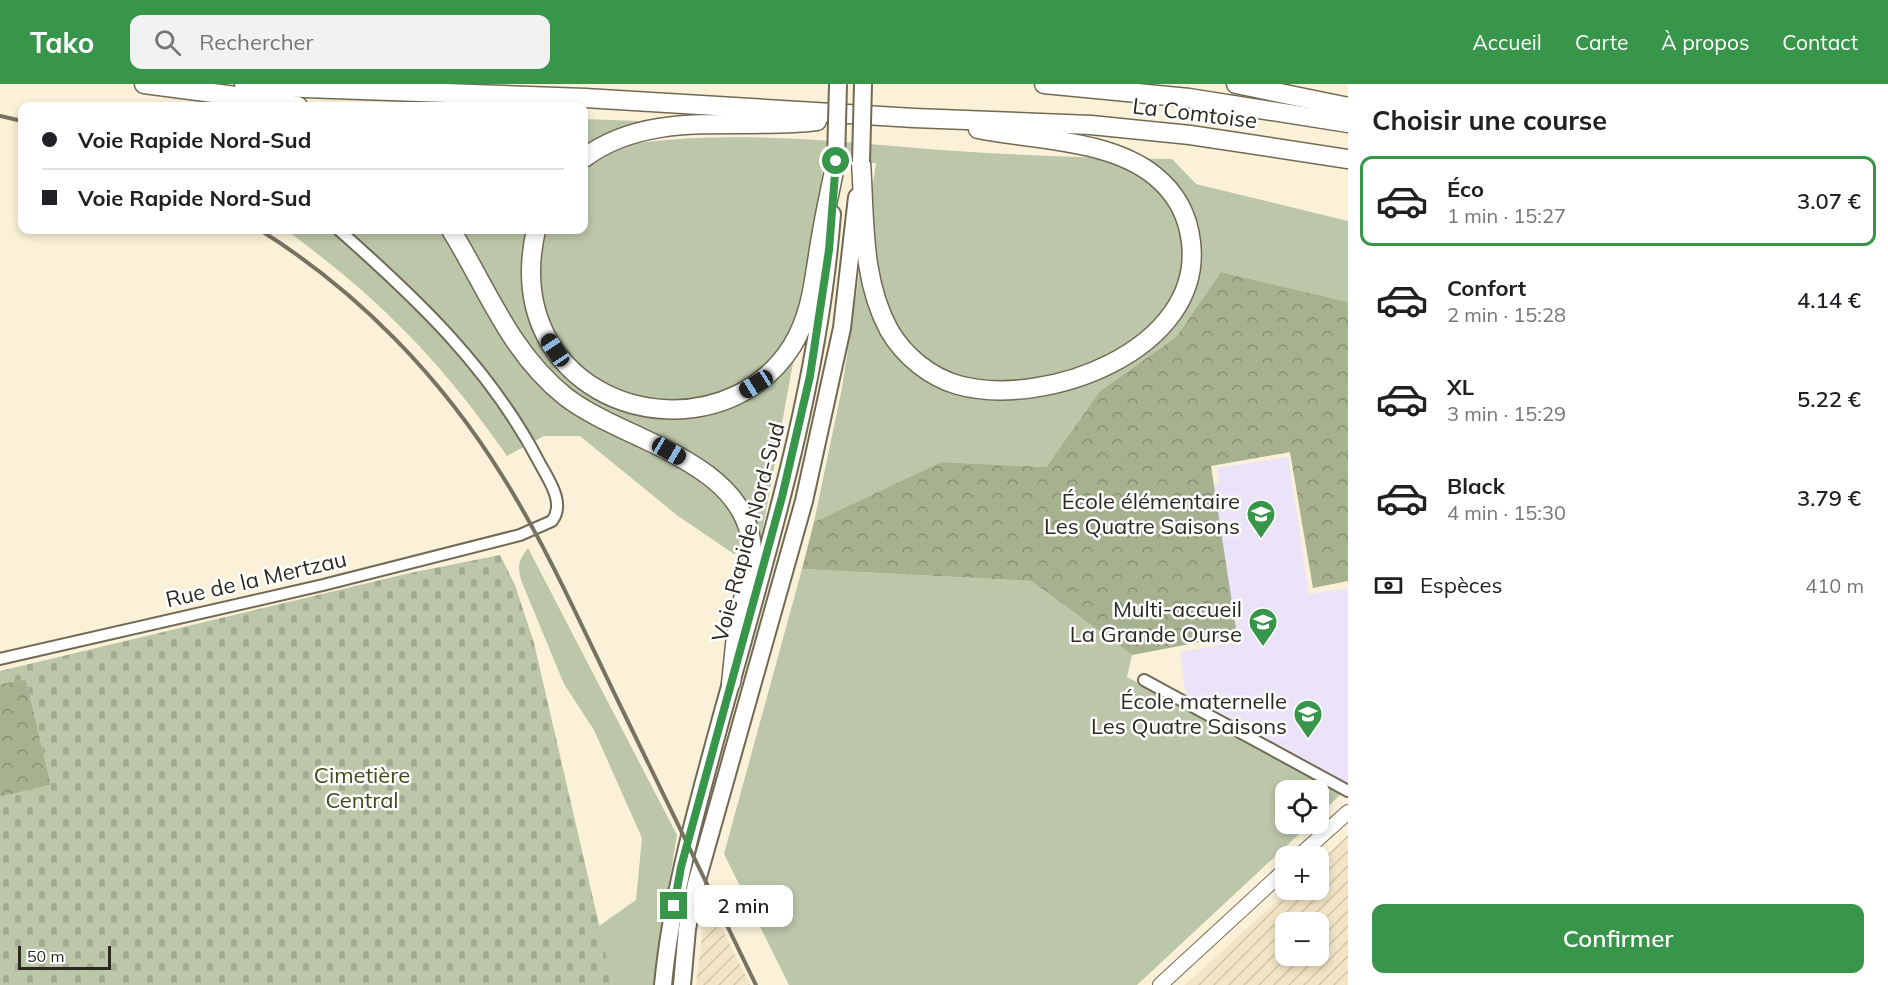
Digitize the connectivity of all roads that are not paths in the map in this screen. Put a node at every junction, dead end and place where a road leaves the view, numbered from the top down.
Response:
1 (144, 84) edge
2 (838, 84) edge
3 (863, 84) edge
4 (1044, 84) edge
5 (1236, 84) edge
6 (264, 93) edge
7 (288, 102) edge
8 (1348, 107) edge
9 (870, 114) junction
10 (914, 118) junction
11 (1348, 123) edge
12 (588, 156) edge
13 (1348, 159) edge
14 (836, 161) junction
15 (861, 162) junction
16 (343, 234) edge
17 (453, 234) edge
18 (535, 234) edge
19 (0, 658) edge
20 (1144, 680) dead end
21 (731, 683) junction
22 (1348, 791) edge
23 (1347, 814) edge
24 (1310, 846) edge
25 (1275, 879) edge
26 (663, 985) edge
27 (682, 985) edge
28 (1160, 985) edge

1 - 6 highway
2 - 14 highway, Voie Rapide Nord-Sud, bridge
3 - 15 highway, Voie Rapide Nord-Sud, bridge
4 - 11 highway, La Comtoise
5 - 8 highway
6 - 7 highway
6 - 9 highway, La Comtoise
9 - 10 highway, La Comtoise
9 - 12 highway
10 - 13 highway, La Comtoise
10 - 15 highway
14 - 18 highway
14 - 21 highway, Voie Rapide Nord-Sud
15 - 27 highway, Voie Rapide Nord-Sud
16 - 19 street, Rue de la Mertzau
17 - 21 highway
20 - 22 street
21 - 26 highway, Voie Rapide Nord-Sud
23 - 24 main road
25 - 28 main road

